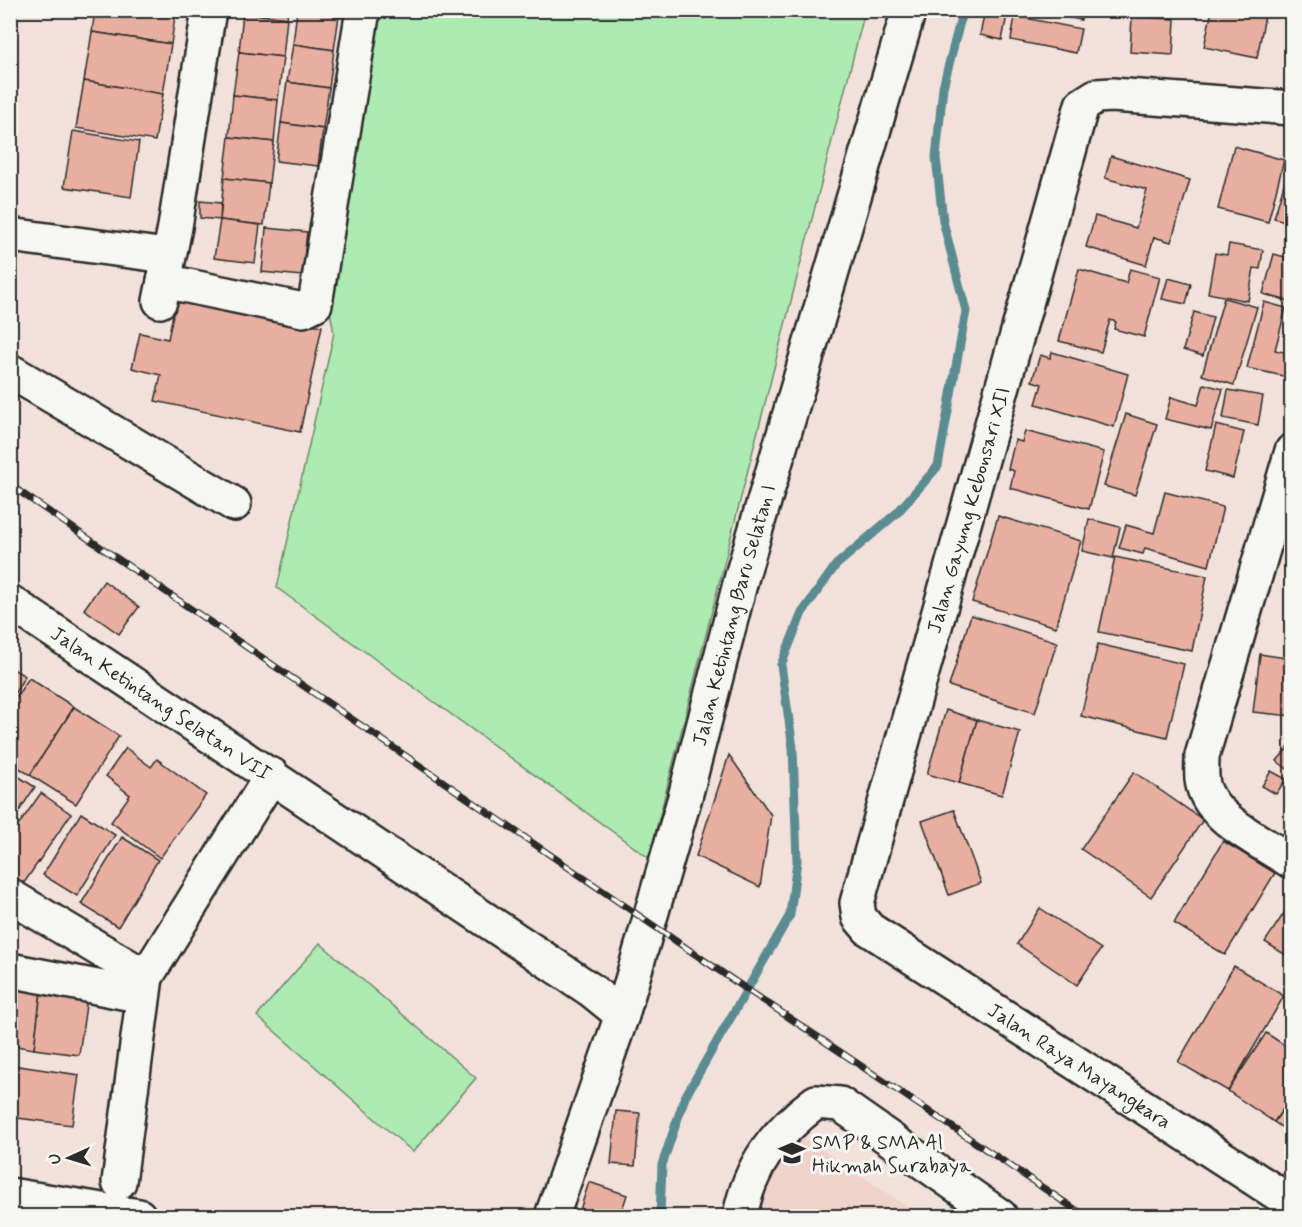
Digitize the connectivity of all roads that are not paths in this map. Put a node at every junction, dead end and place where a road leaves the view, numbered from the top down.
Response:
1 (209, 10) edge
2 (363, 10) edge
3 (909, 10) edge
4 (1292, 108) edge
5 (10, 235) edge
6 (164, 280) junction
7 (10, 371) edge
8 (1292, 451) edge
9 (234, 504) dead end
10 (10, 602) edge
11 (272, 776) junction
12 (1292, 862) edge
13 (10, 896) edge
14 (869, 929) joint
15 (10, 970) edge
16 (145, 987) junction
17 (622, 1015) junction
18 (119, 1182) dead end
19 (10, 1195) edge
20 (1292, 1203) edge
21 (97, 1213) edge
22 (139, 1216) edge
23 (552, 1216) edge
24 (740, 1216) edge
25 (1000, 1216) edge

1 - 6 street
2 - 6 street
3 - 17 street, Jalan Ketintang Baru Selatan I
4 - 14 street, Jalan Gayung Kebonsari XII
5 - 6 street
7 - 9 street
8 - 12 street
10 - 11 street, Jalan Ketintang Selatan VII
11 - 16 street, Jalan Ketintang Selatan VII
11 - 17 street
13 - 16 street
14 - 20 street, Jalan Raya Mayangkara
15 - 16 street
16 - 18 street, Jalan Ketintang Selatan VII
17 - 23 street, Jalan Ketintang Baru Selatan I
19 - 21 street
21 - 22 street
24 - 25 street

